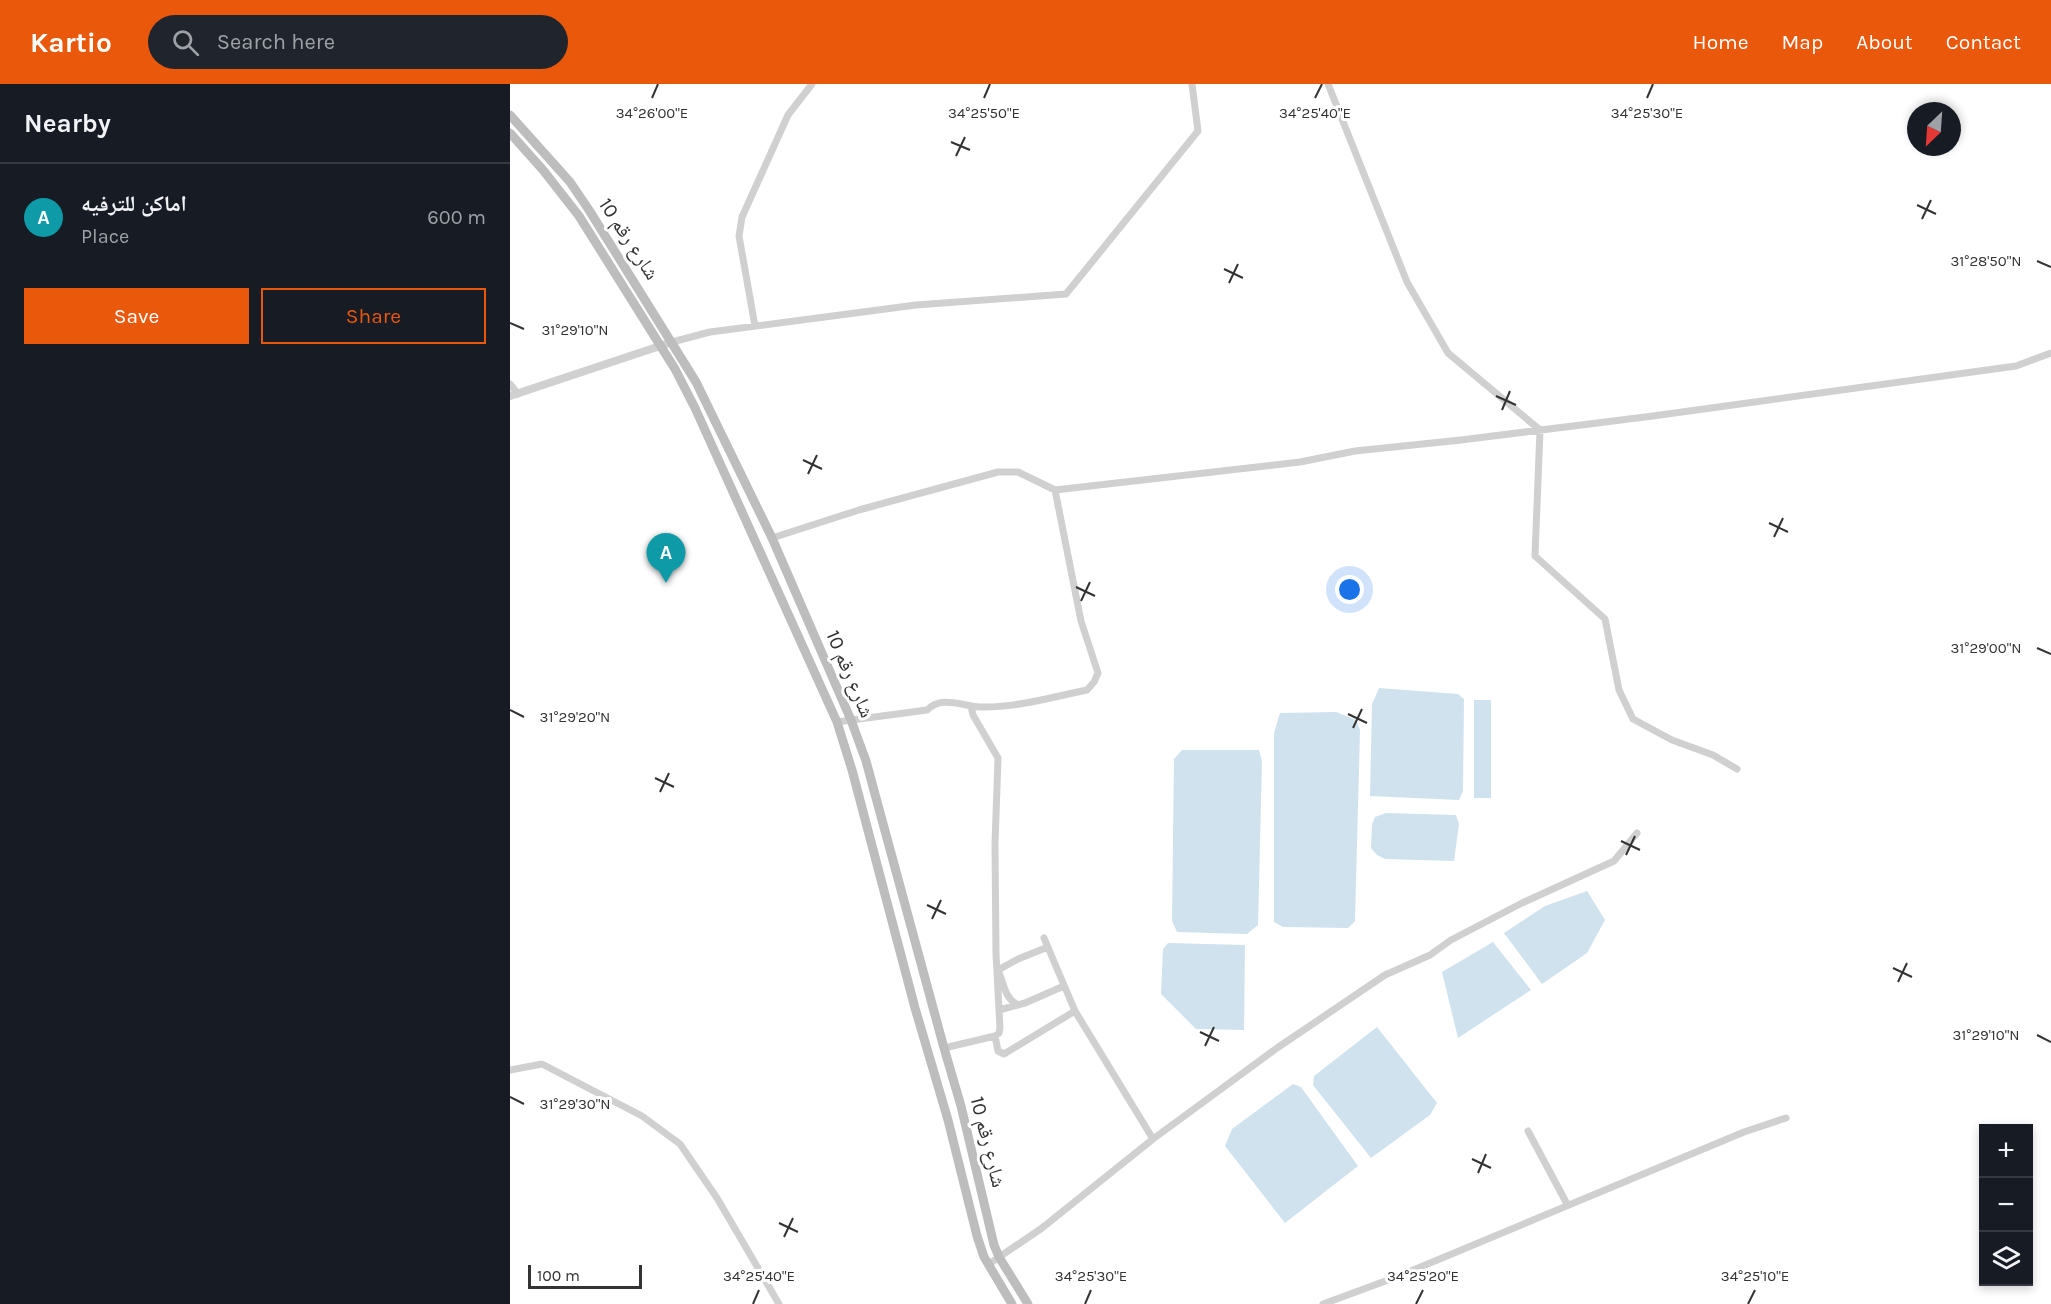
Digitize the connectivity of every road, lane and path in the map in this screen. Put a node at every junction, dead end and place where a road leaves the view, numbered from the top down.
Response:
1 (812, 84) edge
2 (1192, 84) edge
3 (1328, 84) edge
4 (510, 115) edge
5 (510, 133) edge
6 (755, 326) junction
7 (672, 342) junction
8 (661, 346) junction
9 (2051, 352) edge
10 (510, 384) edge
11 (514, 395) edge
12 (1540, 430) junction
13 (1055, 490) junction
14 (772, 538) junction
15 (971, 706) junction
16 (851, 720) junction
17 (837, 722) junction
18 (1737, 769) dead end
19 (1637, 833) dead end
20 (1044, 938) dead end
21 (1048, 947) junction
22 (998, 970) junction
23 (1065, 986) junction
24 (1018, 1005) junction
25 (999, 1010) junction
26 (1075, 1011) junction
27 (995, 1036) junction
28 (944, 1048) junction
29 (510, 1070) edge
30 (1786, 1118) dead end
31 (1528, 1131) dead end
32 (1153, 1139) junction
33 (1567, 1204) junction
34 (999, 1257) junction
35 (988, 1264) junction
36 (779, 1304) edge
37 (1012, 1304) edge
38 (1028, 1304) edge
39 (1323, 1304) edge

1 - 6 street
2 - 6 street
3 - 12 street
4 - 7 main road, شارع رقم 10
5 - 8 main road, شارع رقم 10
6 - 7 street
7 - 8 street
7 - 14 main road, شارع رقم 10
8 - 11 street
8 - 17 main road, شارع رقم 10
9 - 12 street
10 - 11 street
12 - 13 street
12 - 18 street
13 - 14 street
13 - 15 street
14 - 16 main road, شارع رقم 10
15 - 16 street
15 - 22 street
16 - 17 street
16 - 28 main road, شارع رقم 10
17 - 35 main road, شارع رقم 10
19 - 32 street
20 - 21 street
21 - 22 street
21 - 23 street
22 - 24 street
22 - 25 street
23 - 24 street
23 - 26 street
24 - 25 street
25 - 27 street
26 - 27 street
26 - 32 street
27 - 28 street
28 - 34 main road, شارع رقم 10
29 - 36 street
30 - 33 street
31 - 33 street
32 - 34 street
33 - 39 street
34 - 35 street
34 - 38 main road, شارع رقم 10
35 - 37 main road, شارع رقم 10

